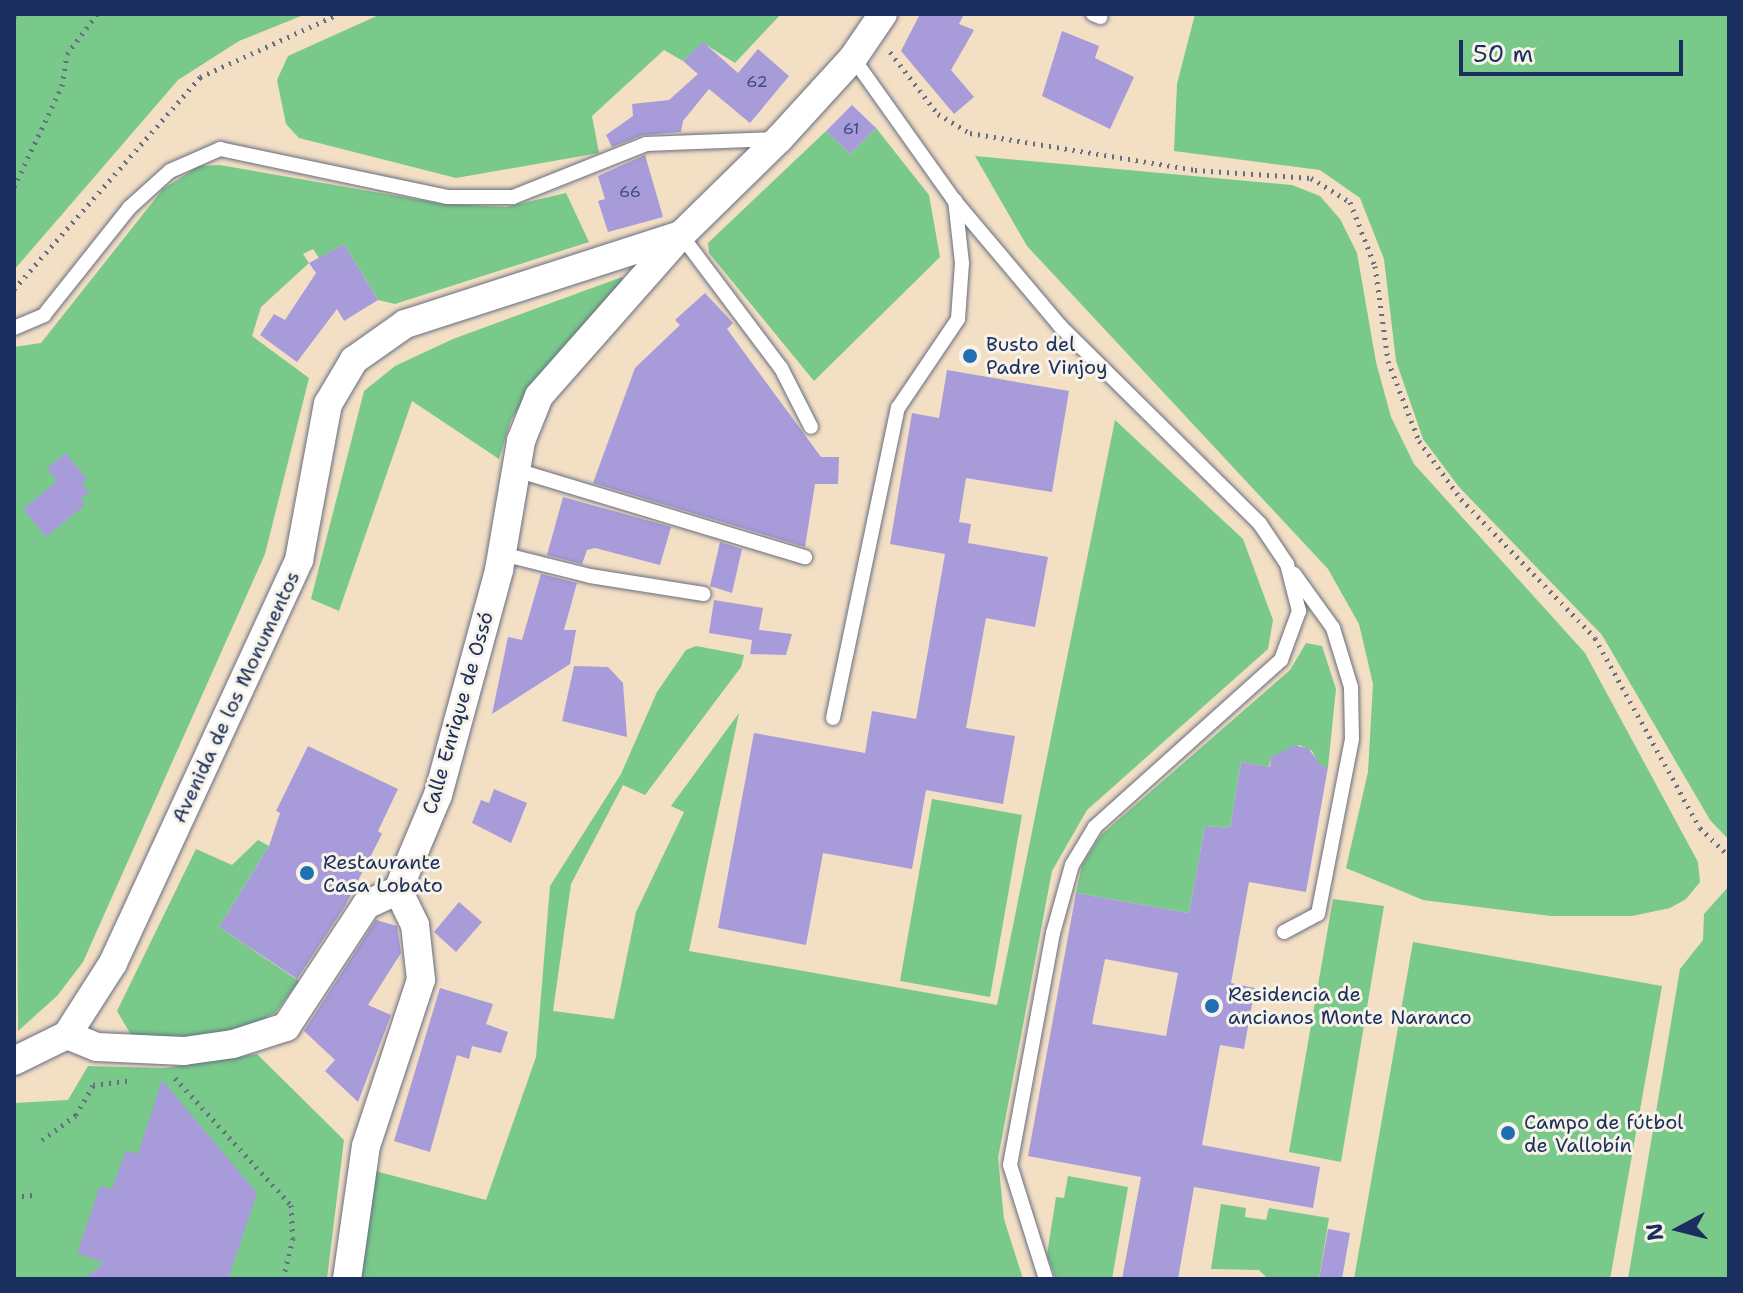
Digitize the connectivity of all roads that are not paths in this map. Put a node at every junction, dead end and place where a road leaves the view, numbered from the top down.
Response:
1 (878, 22) edge
2 (853, 58) junction
3 (779, 139) junction
4 (954, 200) junction
5 (681, 235) junction
6 (14, 328) edge
7 (811, 427) dead end
8 (516, 470) junction
9 (502, 554) junction
10 (805, 557) dead end
11 (1287, 564) junction
12 (704, 594) dead end
13 (833, 718) dead end
14 (398, 890) junction
15 (1284, 932) dead end
16 (67, 1035) junction
17 (14, 1061) edge
18 (347, 1279) edge
19 (1046, 1279) edge

1 - 2 street, Avenida de los Monumentos
2 - 3 street, Avenida de los Monumentos
2 - 4 lane
3 - 5 street, Avenida de los Monumentos
3 - 6 lane
4 - 11 lane
4 - 13 lane
5 - 7 lane
5 - 8 street, Calle Enrique de Ossó
5 - 16 street, Avenida de los Monumentos
8 - 9 street, Calle Enrique de Ossó
8 - 10 lane
9 - 12 lane
9 - 14 street, Calle Enrique de Ossó
11 - 15 lane
11 - 19 lane
14 - 16 street
14 - 18 street
16 - 17 street

